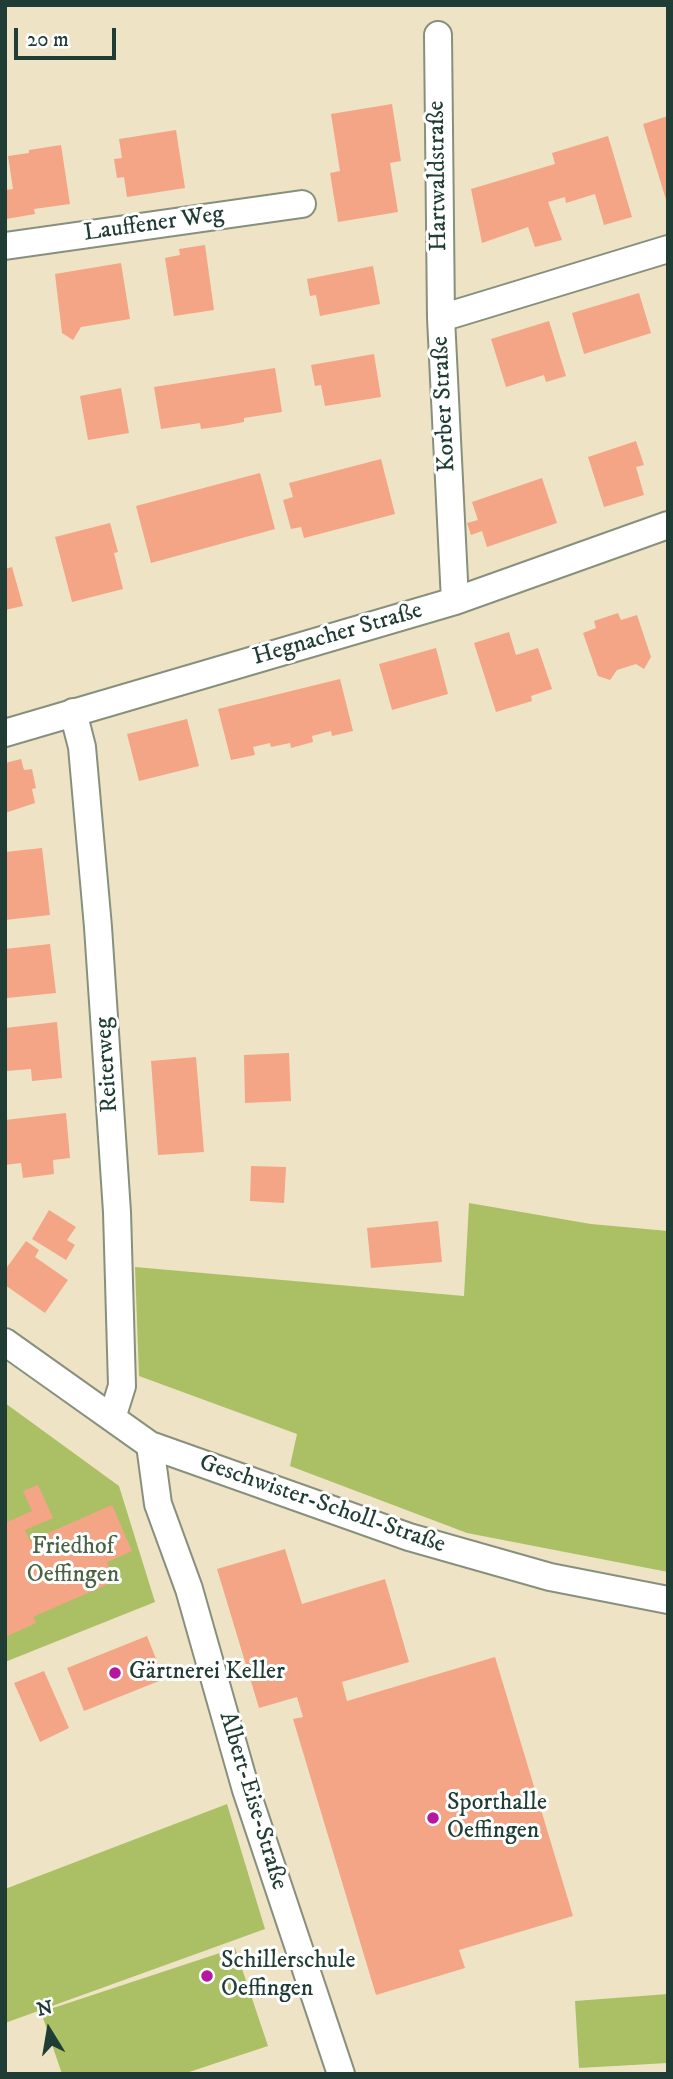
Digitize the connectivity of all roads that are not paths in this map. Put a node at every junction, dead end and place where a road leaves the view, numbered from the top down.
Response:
1 (438, 35) dead end
2 (302, 204) dead end
3 (5, 246) edge
4 (668, 249) edge
5 (441, 317) junction
6 (668, 525) edge
7 (455, 601) junction
8 (73, 712) junction
9 (5, 733) edge
10 (5, 1342) edge
11 (112, 1418) junction
12 (150, 1445) junction
13 (668, 1600) edge
14 (341, 2074) edge

1 - 5 street, Hartwaldstraße
2 - 3 street, Lauffener Weg
4 - 5 street, Korber Straße
5 - 7 street, Korber Straße
6 - 7 street, Hegnacher Straße
7 - 8 street, Hegnacher Straße
8 - 9 street, Hegnacher Straße
8 - 11 street, Reiterweg
10 - 11 street, Geschwister-Scholl-Straße
11 - 12 street, Geschwister-Scholl-Straße
12 - 13 street, Geschwister-Scholl-Straße
12 - 14 street, Albert-Eise-Straße

